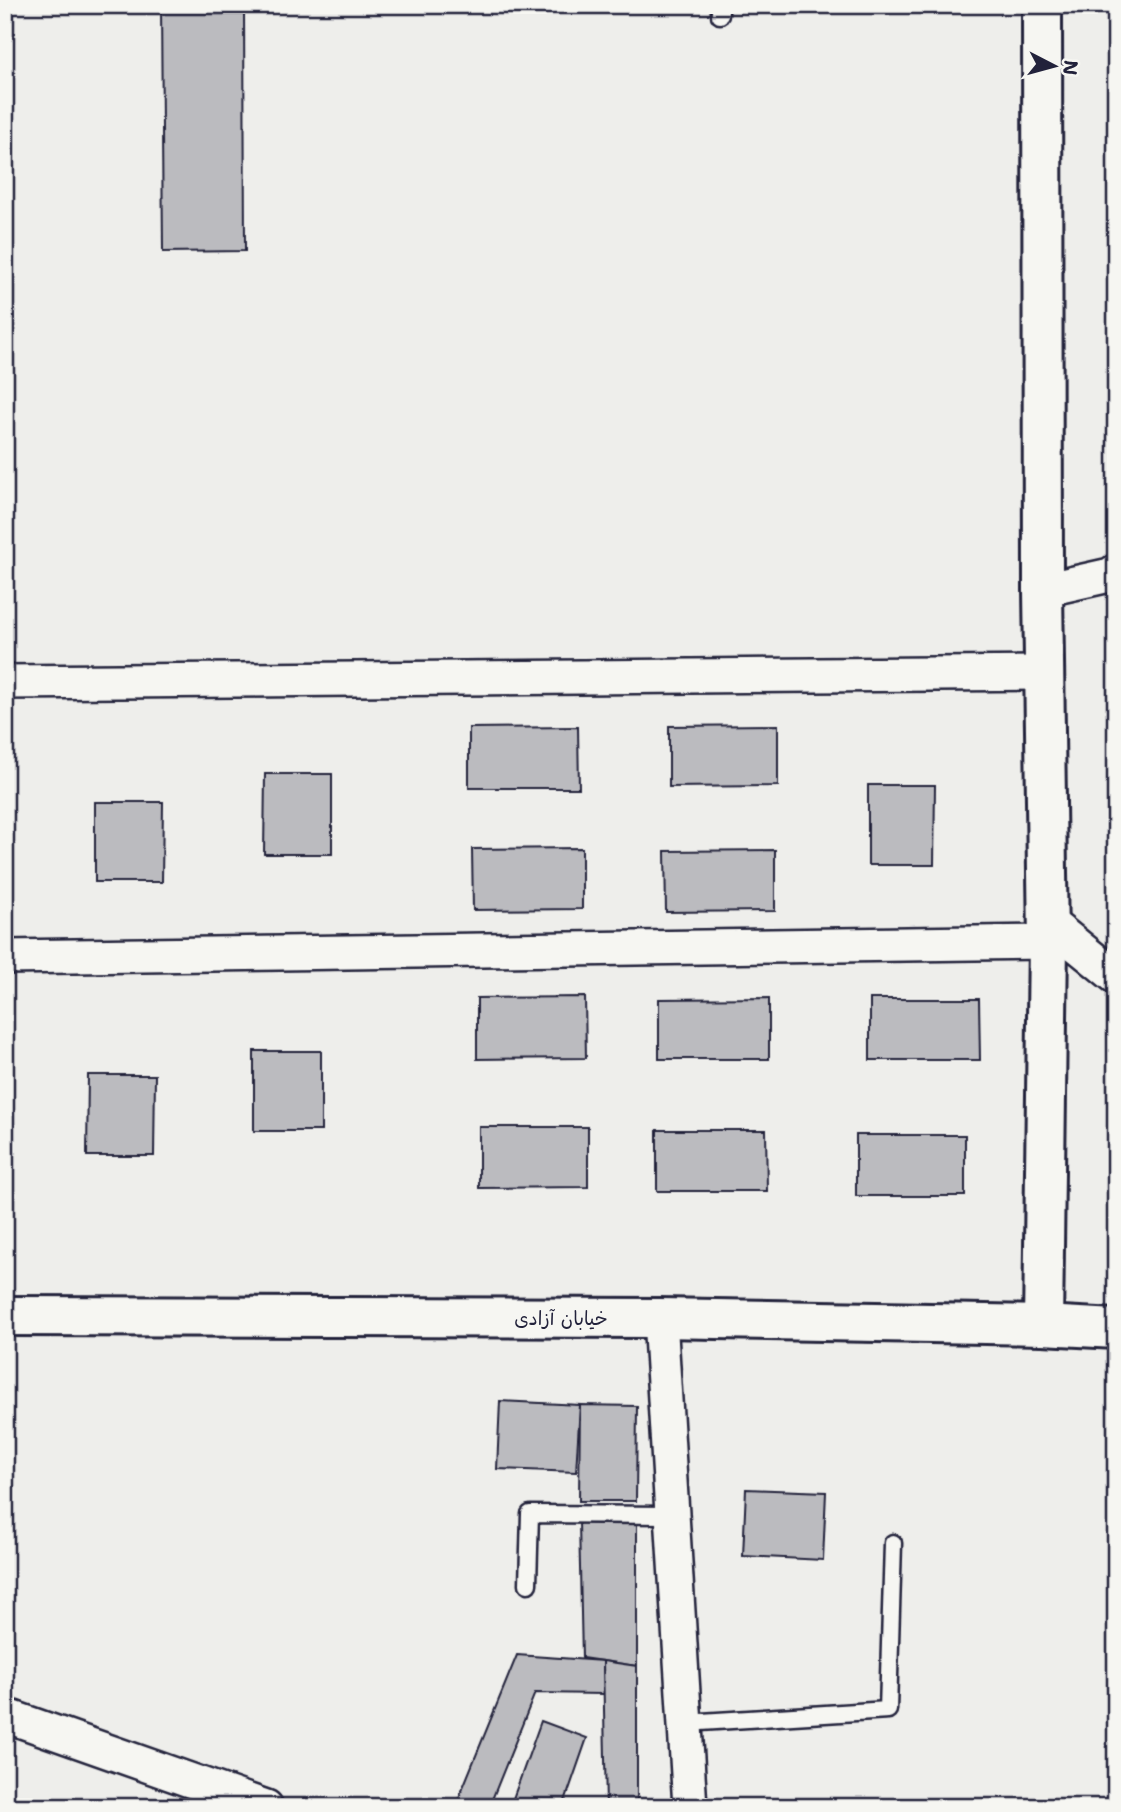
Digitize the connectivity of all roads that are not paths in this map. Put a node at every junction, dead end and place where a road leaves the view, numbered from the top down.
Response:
1 (1042, 5) edge
2 (1116, 571) edge
3 (1043, 590) junction
4 (1043, 673) junction
5 (5, 682) edge
6 (1047, 931) junction
7 (5, 957) edge
8 (1116, 977) edge
9 (5, 1316) edge
10 (660, 1318) junction
11 (1043, 1325) junction
12 (1116, 1329) edge
13 (672, 1515) junction
14 (894, 1543) dead end
15 (528, 1584) dead end
16 (5, 1715) edge
17 (685, 1723) junction
18 (266, 1807) edge
19 (690, 1807) edge

1 - 3 street
2 - 3 street
3 - 4 street
4 - 5 street
4 - 6 street
6 - 7 street
6 - 8 street
6 - 11 street
9 - 10 street, خیابان آزادی
10 - 11 street, خیابان آزادی
10 - 13 street
11 - 12 street, خیابان آزادی
13 - 15 lane
13 - 17 street
14 - 17 lane
16 - 18 street
17 - 19 street

